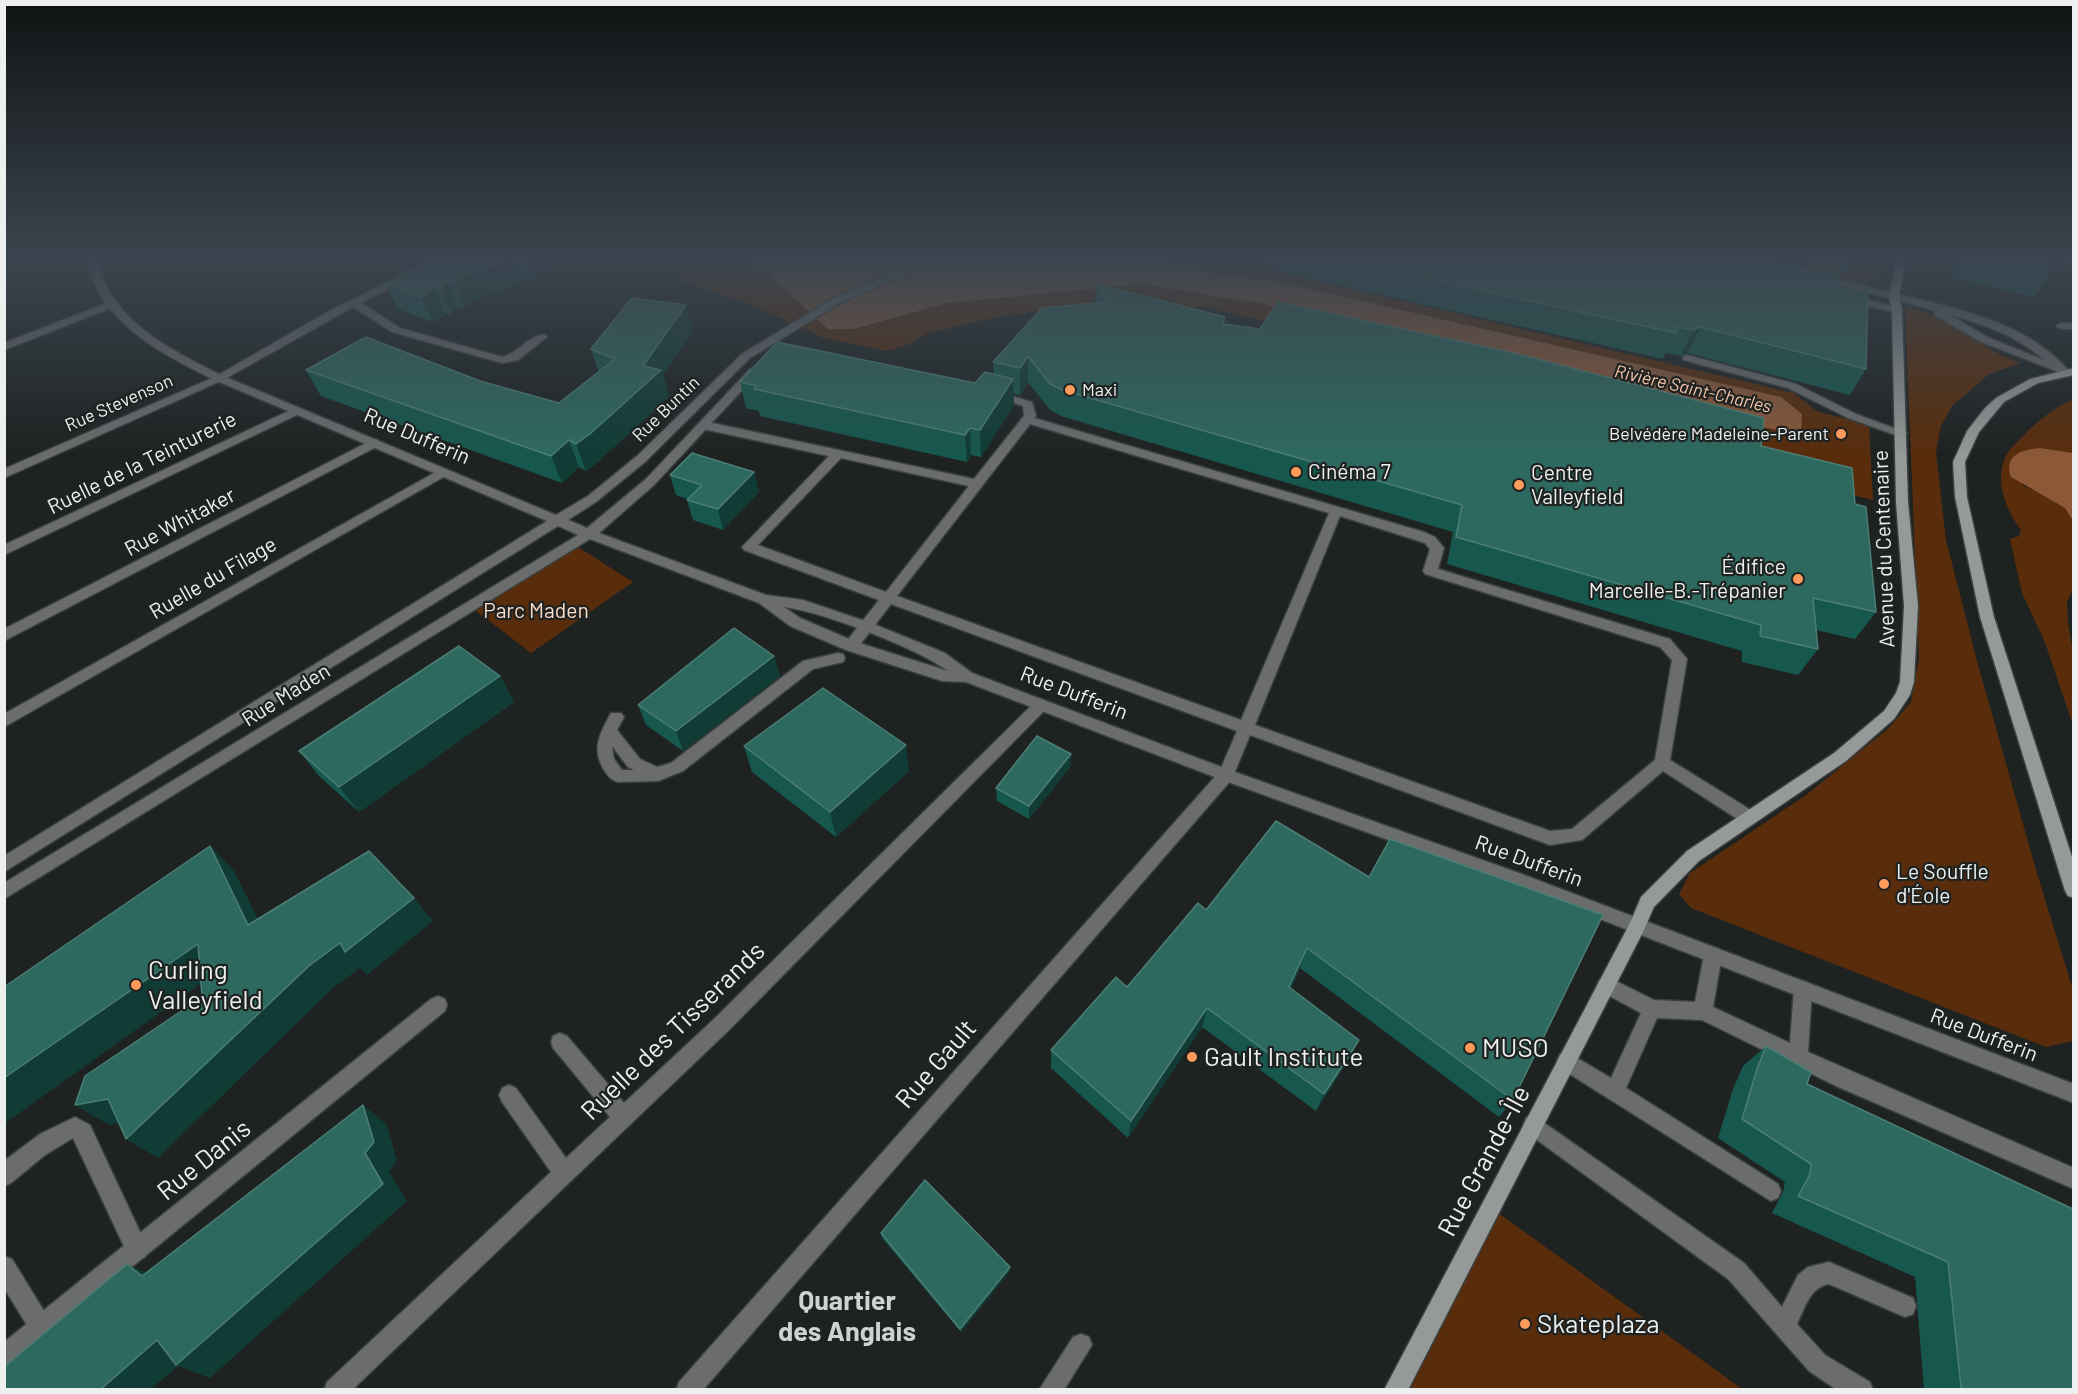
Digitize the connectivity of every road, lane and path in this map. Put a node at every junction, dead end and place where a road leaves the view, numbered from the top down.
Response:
1 (55, 326) edge
2 (135, 326) edge
3 (312, 326) edge
4 (390, 326) edge
5 (796, 326) edge
6 (797, 326) edge
7 (1897, 326) edge
8 (1962, 326) edge
9 (2000, 326) edge
10 (542, 337) dead end
11 (4, 346) edge
12 (1687, 358) dead end
13 (2069, 372) edge
14 (219, 378) junction
15 (978, 390) edge
16 (297, 411) junction
17 (1027, 420) junction
18 (703, 425) junction
19 (1901, 433) junction
20 (374, 443) junction
21 (838, 454) junction
22 (443, 472) junction
23 (4, 474) edge
24 (978, 484) junction
25 (1336, 511) junction
26 (559, 520) junction
27 (589, 534) junction
28 (4, 551) edge
29 (889, 599) junction
30 (764, 600) junction
31 (866, 627) junction
32 (4, 636) edge
33 (850, 646) junction
34 (838, 658) dead end
35 (967, 677) junction
36 (1041, 705) junction
37 (4, 721) edge
38 (612, 724) dead end
39 (1246, 729) junction
40 (1662, 763) junction
41 (1226, 775) junction
42 (1748, 817) junction
43 (4, 865) edge
44 (2073, 891) edge
45 (4, 892) edge
46 (1637, 926) junction
47 (1713, 955) junction
48 (1606, 985) junction
49 (1803, 989) junction
50 (438, 1005) dead end
51 (1652, 1009) junction
52 (1703, 1011) junction
53 (561, 1042) dead end
54 (1798, 1057) junction
55 (1567, 1061) junction
56 (1615, 1091) junction
57 (2073, 1094) edge
58 (509, 1095) dead end
59 (623, 1117) junction
60 (1533, 1125) junction
61 (564, 1173) junction
62 (4, 1176) edge
63 (2073, 1179) edge
64 (1771, 1191) dead end
65 (137, 1249) junction
66 (4, 1267) edge
67 (1905, 1306) dead end
68 (1785, 1324) junction
69 (41, 1328) junction
70 (1081, 1345) dead end
71 (4, 1357) edge
72 (335, 1389) edge
73 (687, 1389) edge
74 (1050, 1389) edge
75 (1395, 1389) edge
76 (1862, 1389) edge

1 - 11 street
2 - 14 street, Rue Dufferin
3 - 14 street, Rue Stevenson
4 - 10 street
5 - 26 street, Rue Buntin
6 - 18 street, Rue Buntin
7 - 19 main road, Avenue du Centenaire
8 - 13 street
9 - 13 street
12 - 19 street
13 - 44 main road
14 - 16 street, Rue Dufferin
14 - 23 street, Rue Stevenson
15 - 17 street
16 - 20 street, Rue Dufferin
16 - 28 street, Ruelle de la Teinturerie
17 - 24 street
17 - 25 street
18 - 21 street
18 - 27 street, Rue Buntin
19 - 42 main road, Avenue du Centenaire
20 - 22 street, Rue Dufferin
20 - 32 street, Rue Whitaker
21 - 24 street
21 - 29 street
22 - 26 street, Rue Dufferin
22 - 37 street, Ruelle du Filage
24 - 29 street
25 - 39 street, Rue Gault
25 - 40 street
26 - 27 street, Rue Dufferin
26 - 43 street, Rue Maden
27 - 30 street, Rue Dufferin
27 - 45 street, Rue Maden
29 - 31 street
29 - 39 street
30 - 31 street, Rue Dufferin
30 - 33 street, Rue Dufferin
31 - 33 street
31 - 35 street, Rue Dufferin
33 - 35 street, Rue Dufferin
34 - 38 street
35 - 36 street, Rue Dufferin
36 - 41 street, Rue Dufferin
36 - 59 street, Ruelle des Tisserands
39 - 40 street
39 - 41 street, Rue Gault
40 - 42 street
41 - 46 street, Rue Dufferin
41 - 73 street, Rue Gault
42 - 46 main road, Avenue du Centenaire
46 - 47 street, Rue Dufferin
46 - 48 main road, Rue Grande-Île
47 - 49 street, Rue Dufferin
47 - 52 street
48 - 51 street
48 - 55 main road, Rue Grande-Île
49 - 54 street
49 - 57 street, Rue Dufferin
50 - 65 street, Rue Danis
51 - 52 street
51 - 56 street
52 - 54 street
53 - 59 street
54 - 63 street
55 - 56 street
55 - 60 main road, Rue Grande-Île
56 - 64 street
58 - 61 street
59 - 61 street, Ruelle des Tisserands
60 - 68 street
60 - 75 main road, Rue Grande-Île
61 - 72 street, Ruelle des Tisserands
62 - 65 street
65 - 69 street, Rue Danis
66 - 69 street
67 - 68 street
68 - 76 street
69 - 71 street, Rue Danis
70 - 74 street

